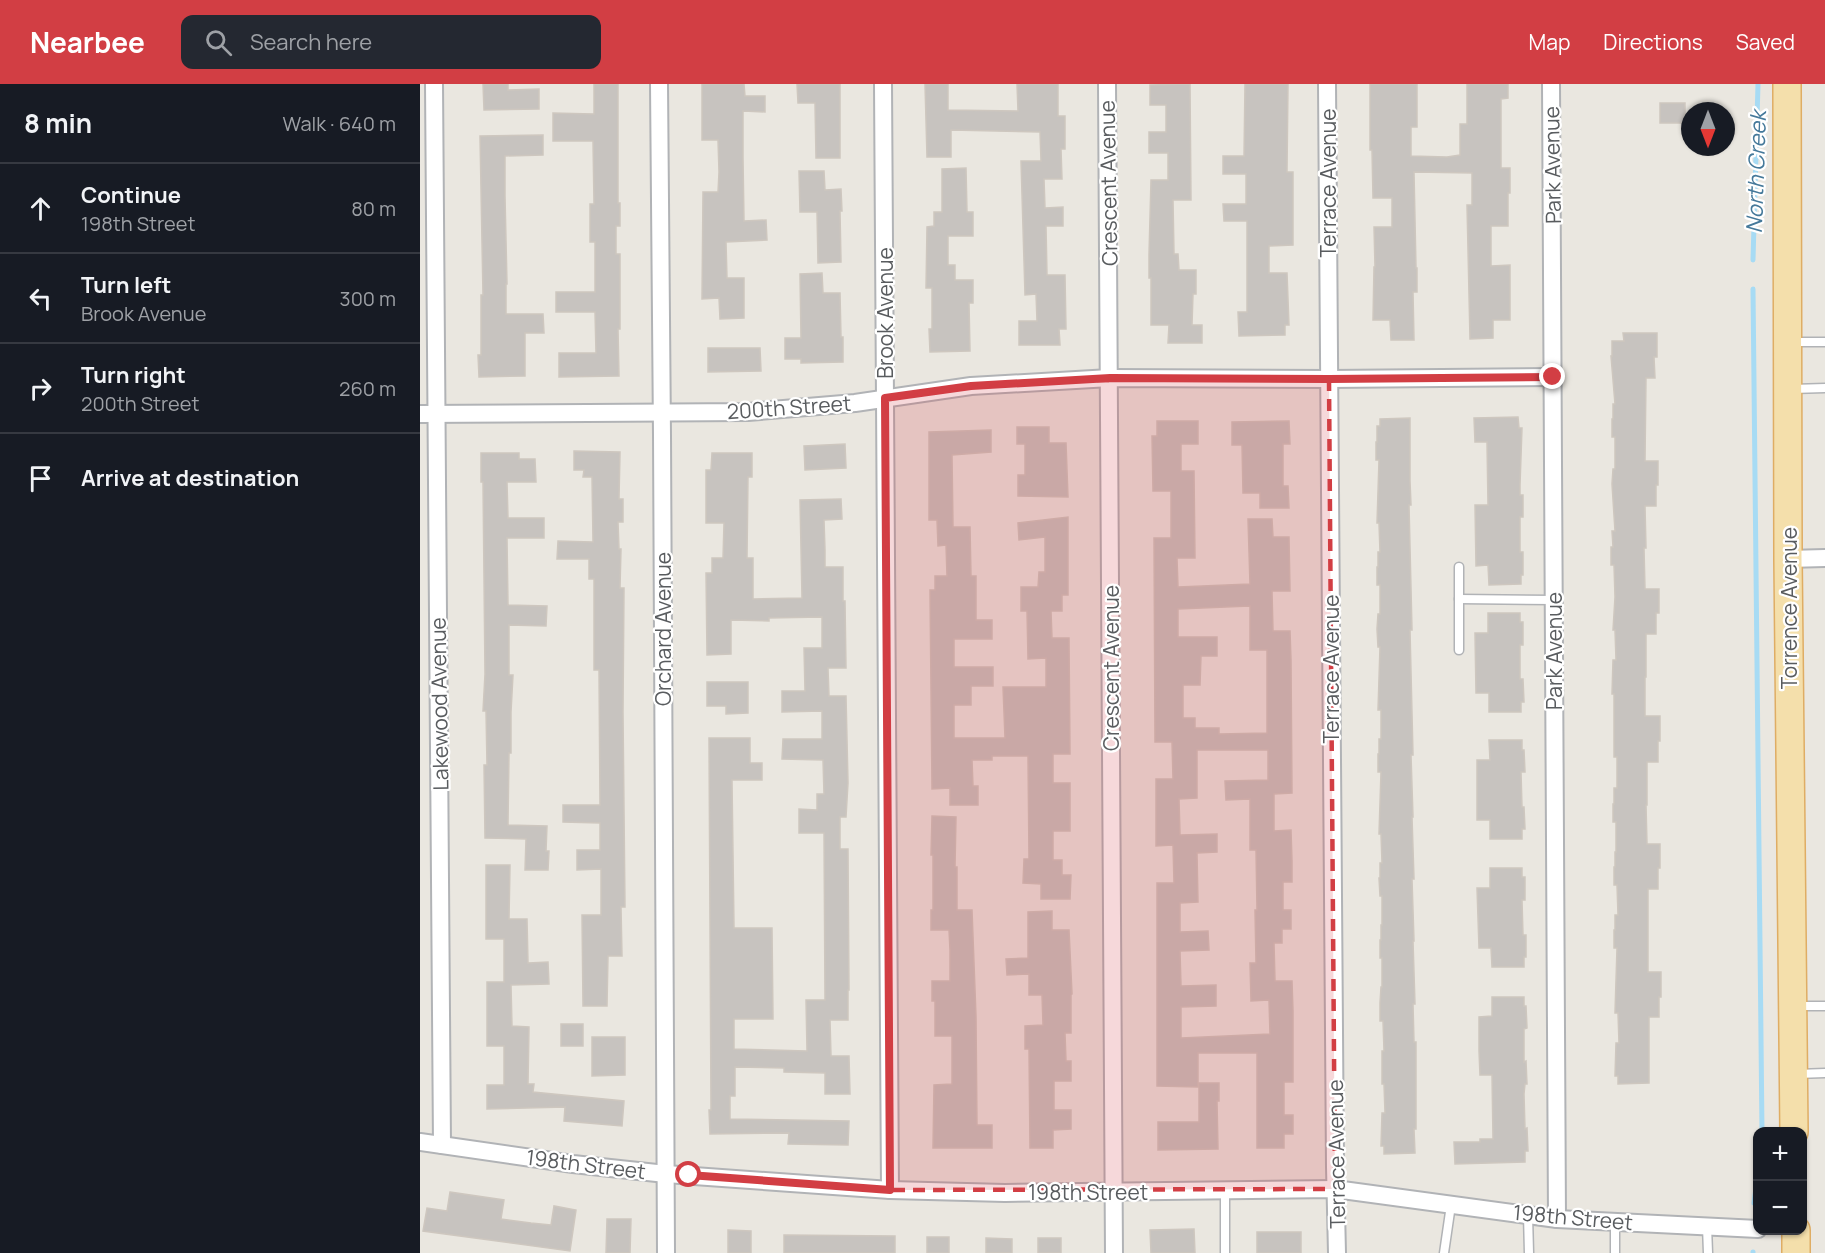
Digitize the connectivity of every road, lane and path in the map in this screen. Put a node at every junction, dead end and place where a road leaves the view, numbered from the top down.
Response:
1 (434, 84) edge
2 (659, 84) edge
3 (883, 84) edge
4 (1107, 84) edge
5 (1327, 84) edge
6 (1551, 84) edge
7 (1787, 84) edge
8 (1825, 342) edge
9 (1788, 343) junction
10 (1553, 377) junction
11 (1110, 378) junction
12 (1329, 379) junction
13 (1825, 388) edge
14 (1788, 389) junction
15 (885, 398) junction
16 (662, 414) junction
17 (428, 415) edge
18 (1825, 558) edge
19 (1788, 559) junction
20 (1459, 567) dead end
21 (1459, 599) junction
22 (1554, 600) junction
23 (1459, 650) dead end
24 (1793, 1006) junction
25 (1825, 1006) edge
26 (1825, 1073) edge
27 (1794, 1074) junction
28 (1794, 1127) edge
29 (420, 1142) edge
30 (442, 1145) junction
31 (666, 1173) junction
32 (890, 1190) junction
33 (1335, 1190) junction
34 (1225, 1191) junction
35 (1114, 1192) junction
36 (1451, 1205) junction
37 (1528, 1215) junction
38 (1557, 1219) junction
39 (1615, 1222) junction
40 (1707, 1226) junction
41 (1753, 1229) edge
42 (666, 1253) edge
43 (1114, 1253) edge
44 (1225, 1253) edge
45 (1337, 1253) edge
46 (1444, 1253) edge
47 (1529, 1253) edge
48 (1615, 1253) edge
49 (1708, 1253) edge

1 - 17 street, Lakewood Avenue
2 - 16 street, Orchard Avenue
3 - 15 street, Brook Avenue
4 - 11 street, Crescent Avenue
5 - 12 street, Terrace Avenue
6 - 10 street, Park Avenue
7 - 9 main road, Torrence Avenue
8 - 9 lane
9 - 14 main road, Torrence Avenue
10 - 12 street, 200th Street
10 - 22 street, Park Avenue
11 - 12 street, 200th Street
11 - 15 street, 200th Street
11 - 35 street, Crescent Avenue
12 - 33 street, Terrace Avenue
13 - 14 lane
14 - 19 main road, Torrence Avenue
15 - 16 street, 200th Street
15 - 32 street, Brook Avenue
16 - 17 street, 200th Street
16 - 31 street, Orchard Avenue
17 - 30 street, Lakewood Avenue
18 - 19 street
19 - 24 main road, Torrence Avenue
20 - 21 lane
21 - 22 lane
21 - 23 lane
22 - 38 street, Park Avenue
24 - 25 lane
24 - 27 main road, Torrence Avenue
26 - 27 lane
27 - 28 main road, Torrence Avenue
29 - 30 street, 198th Street
30 - 31 street, 198th Street
31 - 32 street, 198th Street
31 - 42 street, Orchard Avenue
32 - 35 street, 198th Street
33 - 34 street, 198th Street
33 - 36 street, 198th Street
33 - 45 street, Terrace Avenue
34 - 35 street, 198th Street
34 - 44 lane
35 - 43 street, Crescent Avenue
36 - 37 street, 198th Street
36 - 46 lane
37 - 38 street, 198th Street
37 - 47 lane
38 - 39 street, 198th Street
39 - 40 street, 198th Street
39 - 48 lane
40 - 41 street, 198th Street
40 - 49 lane

